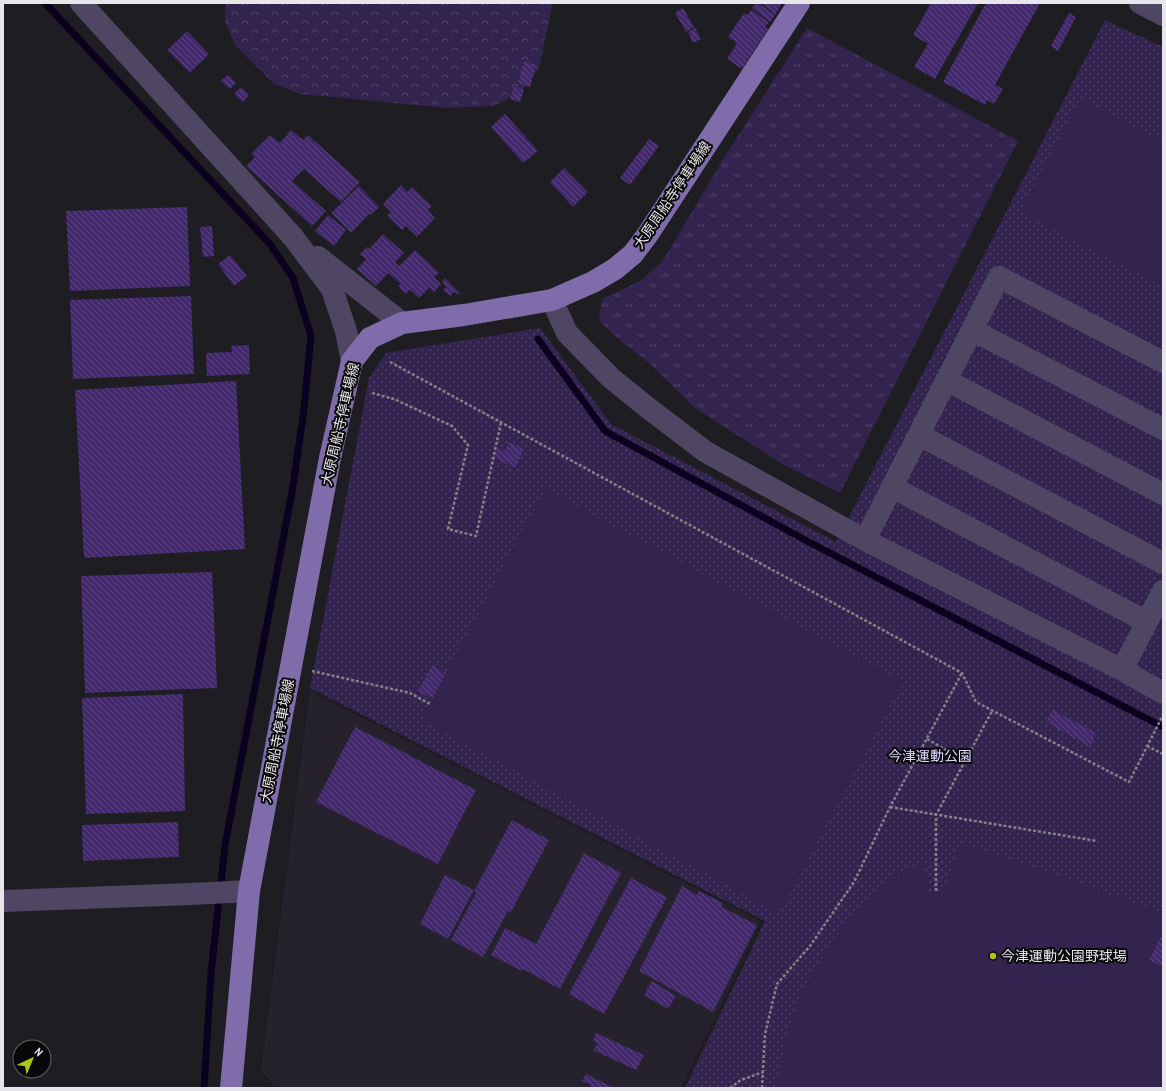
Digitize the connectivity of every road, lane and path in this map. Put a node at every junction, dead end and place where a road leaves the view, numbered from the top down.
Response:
1 (81, 3) edge
2 (799, 3) edge
3 (1140, 3) edge
4 (1163, 15) edge
5 (293, 237) junction
6 (552, 300) junction
7 (402, 323) junction
8 (972, 330) junction
9 (352, 361) junction
10 (390, 362) dead end
11 (1163, 362) edge
12 (946, 380) junction
13 (372, 393) dead end
14 (501, 423) junction
15 (1163, 429) edge
16 (919, 435) junction
17 (892, 487) junction
18 (1163, 494) edge
19 (865, 540) junction
20 (1163, 563) edge
21 (1163, 592) edge
22 (1147, 622) junction
23 (308, 670) dead end
24 (1122, 670) junction
25 (962, 673) junction
26 (1163, 693) edge
27 (430, 704) dead end
28 (992, 711) junction
29 (1163, 714) edge
30 (927, 739) junction
31 (1147, 746) junction
32 (1163, 754) edge
33 (965, 761) junction
34 (890, 807) junction
35 (936, 815) junction
36 (1097, 841) dead end
37 (249, 891) junction
38 (936, 891) dead end
39 (3, 901) edge
40 (763, 1072) junction
41 (231, 1088) edge
42 (730, 1088) edge
43 (762, 1088) edge

1 - 5 street
2 - 6 main road, 大原周船寺停車場線
3 - 4 street
5 - 7 street
5 - 9 street
6 - 7 main road, 大原周船寺停車場線
6 - 19 street
7 - 9 main road, 大原周船寺停車場線
8 - 11 street
8 - 12 street
8 - 15 street
9 - 37 main road, 大原周船寺停車場線
10 - 14 path
12 - 16 street
12 - 18 street
13 - 14 path
14 - 25 path
16 - 17 street
16 - 20 street
17 - 19 street
17 - 22 street
19 - 24 street
21 - 22 street
22 - 24 street
23 - 27 path
24 - 26 street
25 - 28 path
25 - 30 path
28 - 31 path
28 - 33 path
29 - 31 path
30 - 33 path
30 - 34 path
31 - 32 path
33 - 35 path
34 - 35 path
34 - 40 path
35 - 36 path
35 - 38 path
37 - 39 street
37 - 41 main road, 大原周船寺停車場線
40 - 42 path
40 - 43 path

